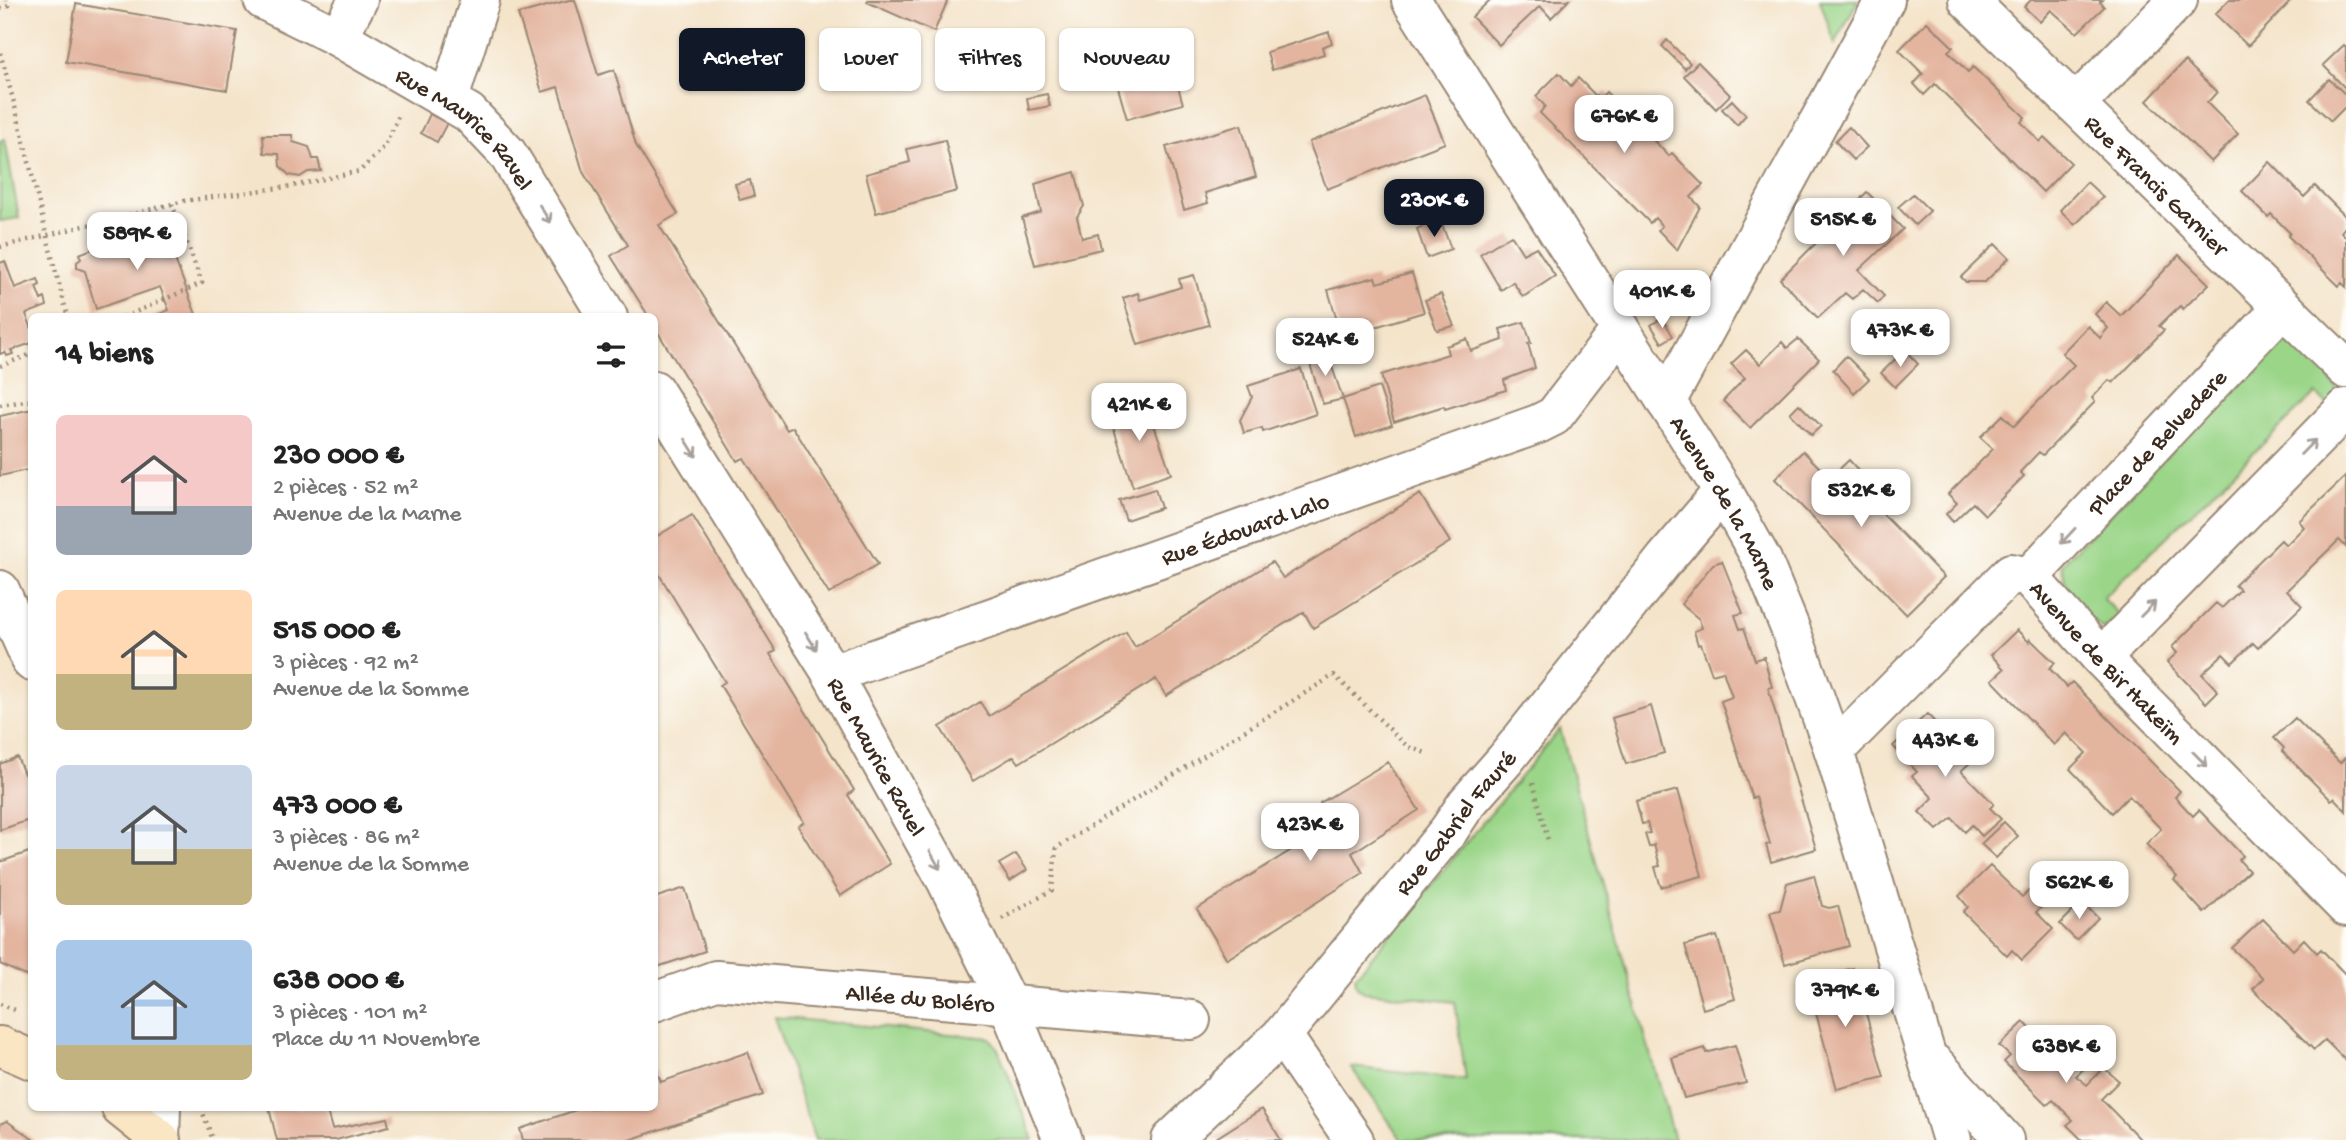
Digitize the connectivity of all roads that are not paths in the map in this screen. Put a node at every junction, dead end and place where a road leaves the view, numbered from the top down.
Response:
1 (263, 0) edge
2 (358, 0) edge
3 (480, 0) edge
4 (1411, 0) edge
5 (1885, 0) edge
6 (1968, 0) edge
7 (2178, 0) edge
8 (338, 37) junction
9 (449, 99) junction
10 (2076, 104) junction
11 (2283, 307) junction
12 (606, 313) edge
13 (1621, 329) junction
14 (2346, 369) edge
15 (1667, 402) junction
16 (2346, 408) edge
17 (660, 409) edge
18 (1723, 491) junction
19 (2029, 578) junction
20 (0, 590) edge
21 (28, 653) edge
22 (2101, 657) junction
23 (832, 674) junction
24 (1833, 751) junction
25 (2346, 907) edge
26 (658, 1001) edge
27 (1008, 1004) junction
28 (1191, 1020) dead end
29 (1282, 1035) junction
30 (0, 1046) edge
31 (28, 1058) edge
32 (1929, 1058) junction
33 (127, 1111) edge
34 (161, 1129) edge
35 (1063, 1140) edge
36 (1171, 1140) edge
37 (1354, 1140) edge
38 (1952, 1140) edge
39 (2004, 1140) edge

1 - 8 street, Rue Maurice Ravel
2 - 8 street
3 - 9 street
4 - 13 street, Avenue de la Marne
5 - 15 street
6 - 10 street, Rue Francis Garnier
7 - 10 street
8 - 9 street, Rue Maurice Ravel
9 -> 12 street, Rue Maurice Ravel
10 - 11 street, Rue Francis Garnier
11 - 14 street, Rue Francis Garnier
11 -> 19 street, Place de Belvedere
13 - 15 street, Avenue de la Marne
13 - 23 street, Rue Édouard Lalo
15 - 18 street, Avenue de la Marne
22 -> 16 street
17 -> 23 street, Rue Maurice Ravel
18 - 24 street, Avenue de la Marne
18 - 29 street, Rue Gabriel Fauré
19 - 22 street, Avenue de Bir Hakeïm
19 - 24 street, Avenue de Bir Hakeïm
20 - 21 street
22 -> 25 street, Avenue de Bir Hakeïm
23 -> 27 street, Rue Maurice Ravel
24 - 32 street, Avenue de la Marne
26 - 27 street, Allée du Boléro
27 - 28 street, Allée du Boléro
27 - 35 street, Rue Maurice Ravel
29 - 36 street, Rue Gabriel Fauré
29 - 37 street
30 - 31 main road
32 - 38 street, Avenue de la Marne
32 - 39 street
33 - 34 main road

